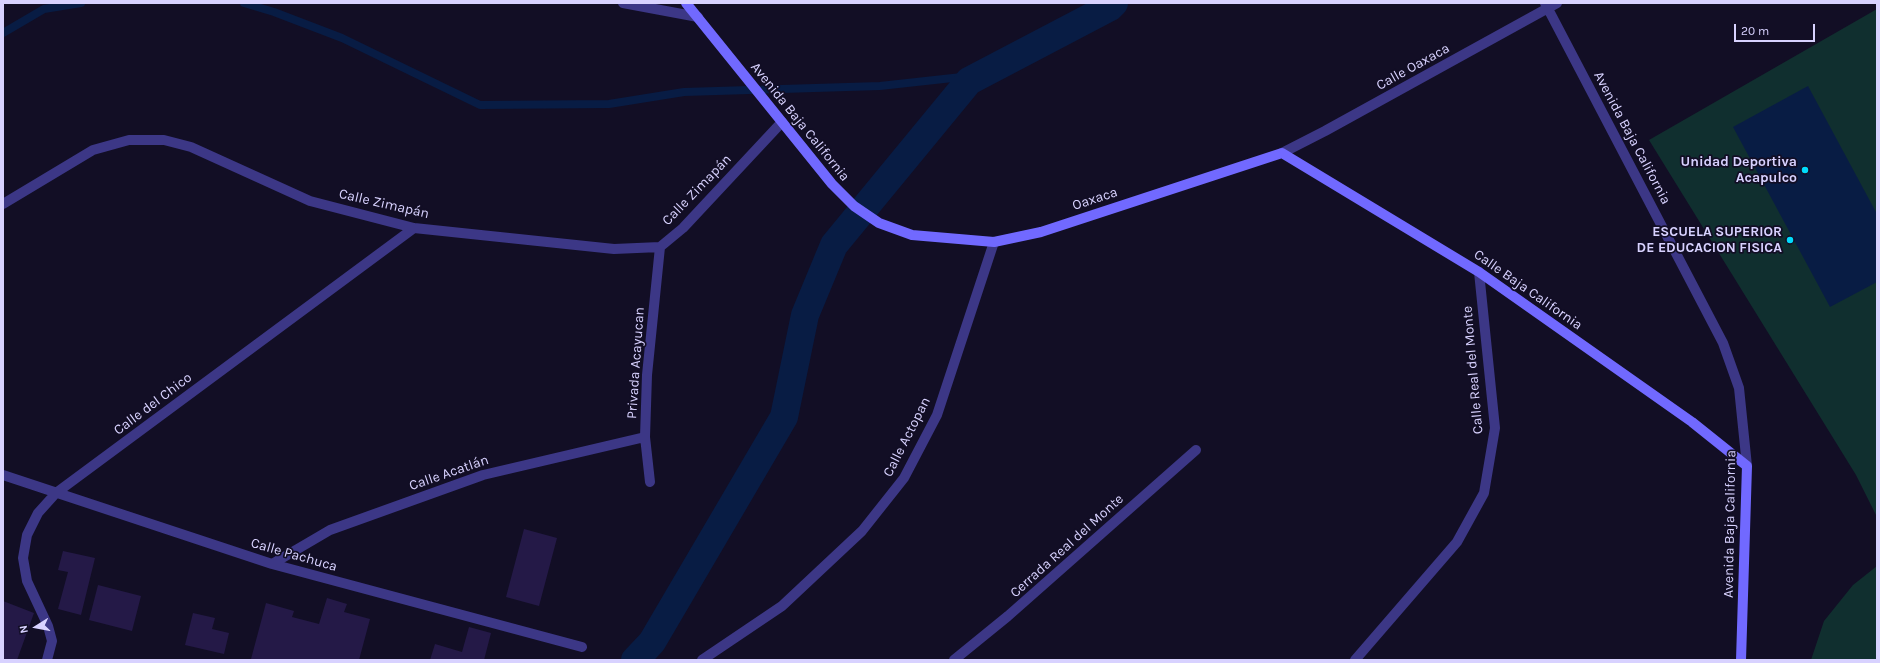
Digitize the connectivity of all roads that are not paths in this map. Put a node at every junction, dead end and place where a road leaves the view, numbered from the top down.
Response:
1 (623, 3) edge
2 (686, 3) edge
3 (1550, 5) edge
4 (698, 17) junction
5 (782, 122) junction
6 (1282, 153) junction
7 (3, 204) edge
8 (414, 228) junction
9 (912, 234) joint
10 (994, 242) junction
11 (660, 247) junction
12 (1479, 272) junction
13 (645, 437) junction
14 (1196, 450) dead end
15 (1747, 466) junction
16 (3, 475) edge
17 (650, 482) dead end
18 (56, 493) junction
19 (272, 564) junction
20 (582, 647) dead end
21 (47, 660) edge
22 (702, 660) edge
23 (954, 660) edge
24 (1355, 660) edge
25 (1741, 660) edge

1 - 4 street
2 - 4 main road, Avenida Baja California
3 - 6 street, Calle Oaxaca
3 - 15 street, Avenida Baja California
4 - 5 main road, Avenida Baja California
5 - 9 main road, Avenida Baja California
5 - 11 street, Calle Zimapán
6 - 10 main road, Oaxaca
6 - 12 main road, Calle Baja California
7 - 8 street, Calle Zimapán
8 - 11 street, Calle Zimapán
8 - 18 street, Calle del Chico
9 - 10 main road, Oaxaca
10 - 22 street, Calle Actopan
11 - 13 street, Privada Acayucan
12 - 15 main road, Calle Baja California
12 - 24 street, Calle Real del Monte
13 - 17 street, Privada Acayucan
13 - 19 street, Calle Acatlán
14 - 23 street, Cerrada Real del Monte
15 - 25 main road, Avenida Baja California
16 - 18 street, Calle Pachuca
18 - 19 street, Calle Pachuca
18 - 21 street, Calle del Chico
19 - 20 street, Calle Pachuca

